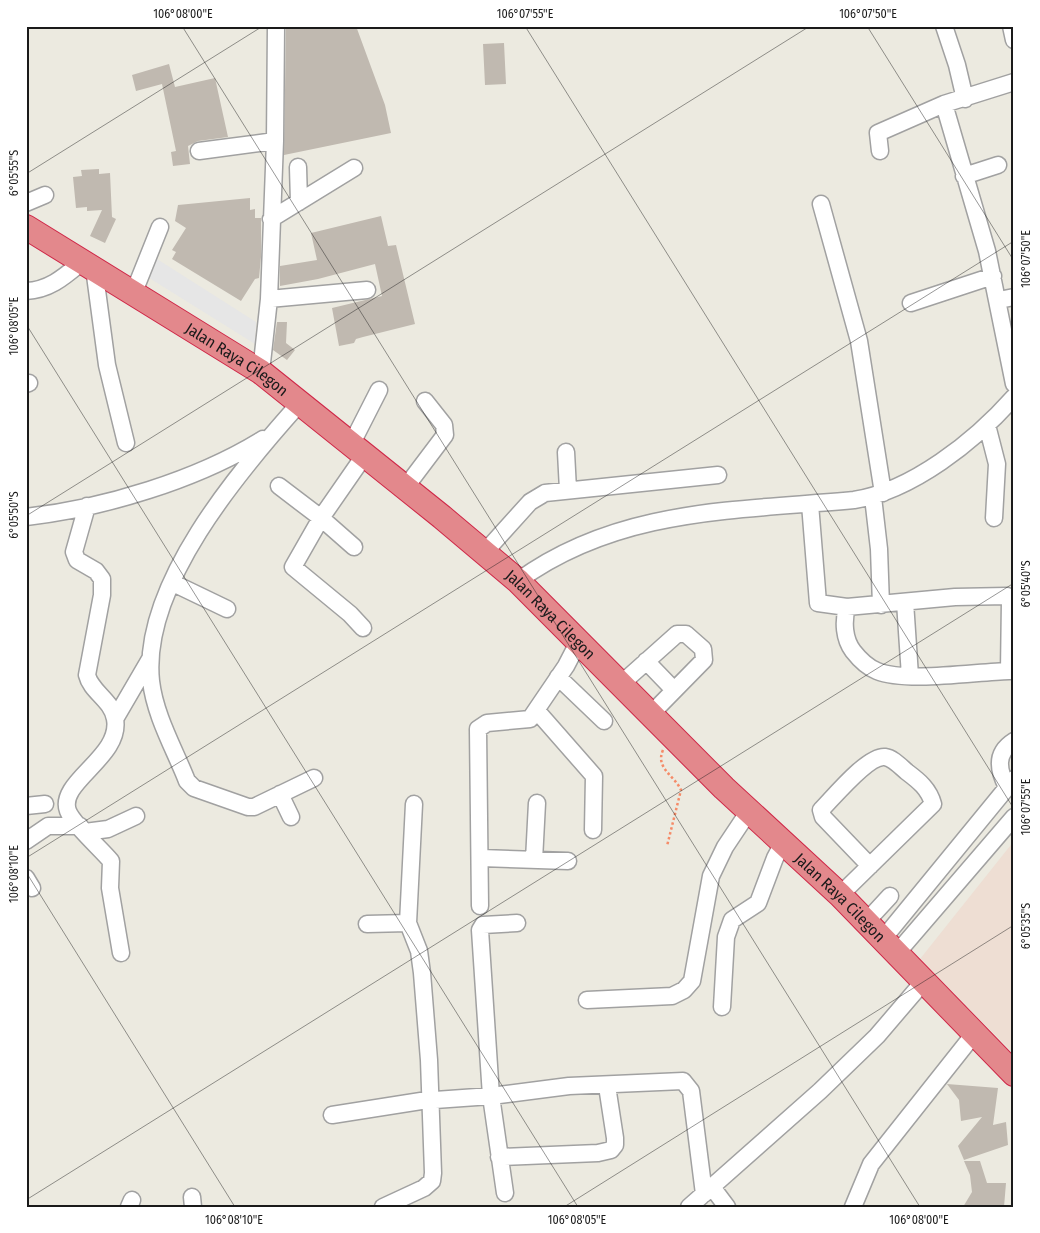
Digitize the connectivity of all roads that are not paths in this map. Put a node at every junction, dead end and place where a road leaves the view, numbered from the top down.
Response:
1 (276, 26) edge
2 (944, 26) edge
3 (1011, 26) edge
4 (1014, 40) edge
5 (1014, 82) edge
6 (965, 99) junction
7 (944, 104) junction
8 (275, 141) junction
9 (199, 151) dead end
10 (880, 151) dead end
11 (998, 165) dead end
12 (298, 168) dead end
13 (354, 168) dead end
14 (964, 176) junction
15 (45, 194) dead end
16 (299, 202) junction
17 (26, 203) edge
18 (821, 204) dead end
19 (271, 219) junction
20 (26, 227) edge
21 (160, 227) dead end
22 (88, 264) junction
23 (993, 276) junction
24 (367, 290) dead end
25 (26, 291) edge
26 (134, 292) junction
27 (1006, 298) edge
28 (270, 299) junction
29 (911, 302) dead end
30 (261, 372) junction
31 (1014, 384) edge
32 (379, 390) dead end
33 (1014, 397) edge
34 (425, 401) dead end
35 (300, 404) junction
36 (987, 424) junction
37 (278, 430) junction
38 (126, 444) dead end
39 (358, 450) junction
40 (566, 452) dead end
41 (718, 476) dead end
42 (279, 486) dead end
43 (406, 488) junction
44 (568, 490) junction
45 (878, 495) junction
46 (810, 504) junction
47 (87, 506) junction
48 (26, 518) edge
49 (321, 518) junction
50 (994, 518) dead end
51 (354, 547) dead end
52 (484, 552) junction
53 (518, 581) junction
54 (173, 583) junction
55 (905, 602) junction
56 (881, 606) junction
57 (847, 607) junction
58 (227, 609) dead end
59 (363, 628) dead end
60 (579, 641) junction
61 (150, 659) junction
62 (646, 661) junction
63 (1011, 671) edge
64 (910, 676) junction
65 (558, 677) junction
66 (621, 684) junction
67 (674, 690) junction
68 (537, 711) junction
69 (651, 714) junction
70 (115, 719) junction
71 (604, 721) dead end
72 (1014, 741) edge
73 (314, 778) dead end
74 (1010, 783) edge
75 (280, 794) junction
76 (537, 803) dead end
77 (45, 804) dead end
78 (414, 804) dead end
79 (26, 806) edge
80 (749, 811) junction
81 (136, 816) dead end
82 (291, 817) dead end
83 (1014, 817) edge
84 (26, 827) edge
85 (80, 827) junction
86 (593, 830) dead end
87 (26, 840) edge
88 (783, 843) junction
89 (481, 858) junction
90 (534, 860) junction
91 (568, 861) dead end
92 (870, 866) junction
93 (840, 895) junction
94 (890, 896) dead end
95 (480, 906) dead end
96 (866, 922) junction
97 (408, 923) junction
98 (517, 923) dead end
99 (367, 924) dead end
100 (890, 946) junction
101 (121, 953) dead end
102 (924, 981) junction
103 (587, 1000) dead end
104 (722, 1008) dead end
105 (974, 1034) junction
106 (1014, 1074) edge
107 (607, 1086) junction
108 (491, 1096) junction
109 (431, 1101) junction
110 (332, 1115) dead end
111 (499, 1157) junction
112 (708, 1190) junction
113 (505, 1193) dead end
114 (383, 1207) edge
115 (689, 1207) edge
116 (727, 1207) edge
117 (853, 1207) edge

1 - 8 street
2 - 6 street
3 - 4 street
5 - 6 street
6 - 7 street
7 - 10 street
7 - 14 street
8 - 9 street
8 - 19 street
11 - 14 street
12 - 16 street
13 - 16 street
14 - 23 street
15 - 17 street
16 - 19 street
18 - 45 street
19 - 28 street
20 - 22 highway, Jalan Raya Cilegon
21 - 26 street
22 - 25 street
22 - 26 highway, Jalan Raya Cilegon
22 - 38 street
23 - 27 street
23 - 29 street
24 - 28 street
26 - 30 highway, Jalan Raya Cilegon
27 - 31 street
28 - 30 street
30 - 35 highway, Jalan Raya Cilegon
32 - 39 street
33 - 36 street
34 - 43 street
35 - 37 street
35 - 39 highway, Jalan Raya Cilegon
36 - 45 street
36 - 50 street
37 - 47 street
37 - 54 street
39 - 43 highway, Jalan Raya Cilegon
39 - 49 street
40 - 44 street
41 - 44 street
42 - 49 street
43 - 52 highway, Jalan Raya Cilegon
44 - 52 street
45 - 46 street
45 - 56 street
46 - 53 street
46 - 57 street
47 - 48 street
47 - 70 street
49 - 51 street
49 - 59 street
52 - 53 highway, Jalan Raya Cilegon
53 - 60 highway, Jalan Raya Cilegon
54 - 58 street
54 - 61 street
55 - 56 street
55 - 63 street
55 - 64 street
56 - 57 street
57 - 64 street
60 - 65 street
60 - 66 highway, Jalan Raya Cilegon
61 - 70 street
61 - 75 street
62 - 66 street
62 - 67 street
62 - 67 street
63 - 64 street
65 - 68 street
65 - 71 street
66 - 69 highway, Jalan Raya Cilegon
67 - 69 street
68 - 86 street
68 - 89 street
69 - 80 highway, Jalan Raya Cilegon
70 - 85 street
72 - 74 street
73 - 75 street
74 - 100 street
75 - 82 street
76 - 90 street
77 - 79 street
78 - 97 street
80 - 88 highway, Jalan Raya Cilegon
80 - 103 street
81 - 85 street
83 - 100 street
84 - 85 street
85 - 87 street
85 - 101 street
88 - 93 highway, Jalan Raya Cilegon
88 - 104 street
89 - 90 street
89 - 95 street
90 - 91 street
92 - 92 street
92 - 93 street
93 - 96 highway, Jalan Raya Cilegon
94 - 96 street
96 - 100 highway, Jalan Raya Cilegon
97 - 99 street
97 - 109 street
98 - 108 street
100 - 102 highway, Jalan Raya Cilegon
102 - 105 highway, Jalan Raya Cilegon
102 - 112 street
105 - 106 highway, Jalan Raya Cilegon
105 - 117 street
107 - 108 street
107 - 111 street
107 - 112 street
108 - 109 street
108 - 111 street
109 - 110 street
109 - 114 street
111 - 113 street
112 - 115 street
112 - 116 street

